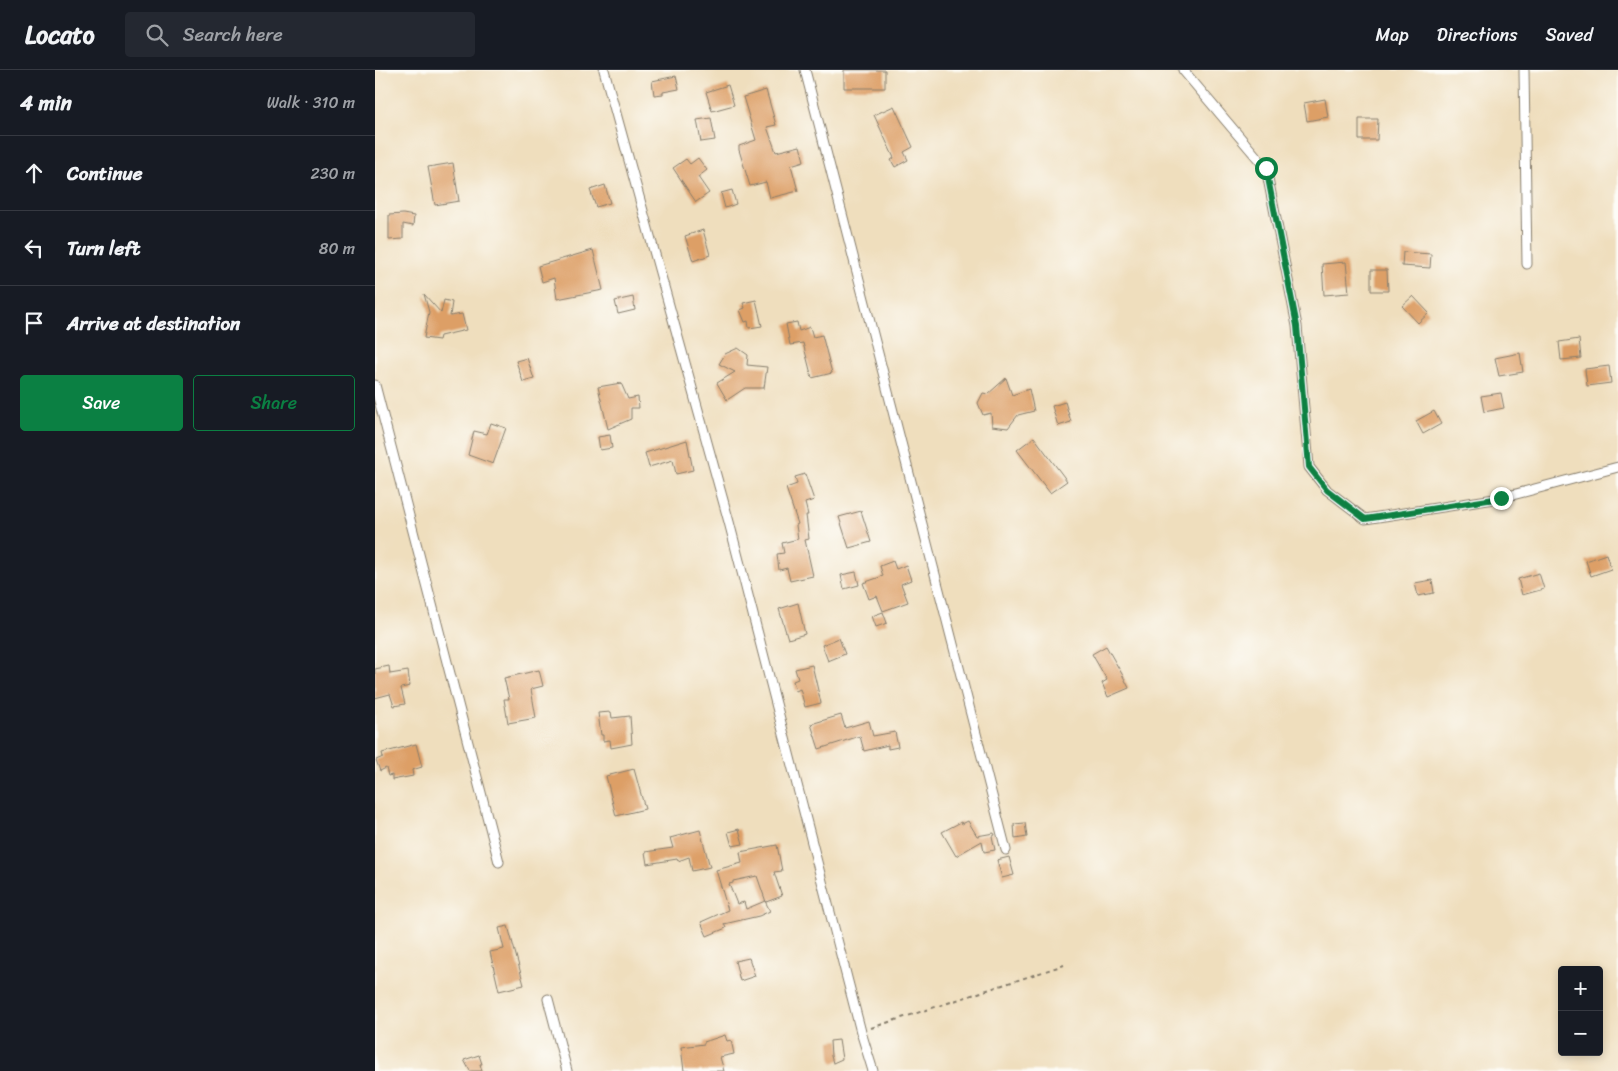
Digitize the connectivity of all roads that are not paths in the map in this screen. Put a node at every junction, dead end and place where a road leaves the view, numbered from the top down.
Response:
1 (604, 70) edge
2 (805, 70) edge
3 (1183, 70) edge
4 (1524, 70) edge
5 (1527, 264) dead end
6 (375, 385) edge
7 (1618, 467) edge
8 (1006, 850) dead end
9 (499, 862) dead end
10 (548, 999) dead end
11 (567, 1071) edge
12 (873, 1071) edge

1 - 12 street
2 - 8 street
3 - 7 street
4 - 5 street
6 - 9 street
10 - 11 street

